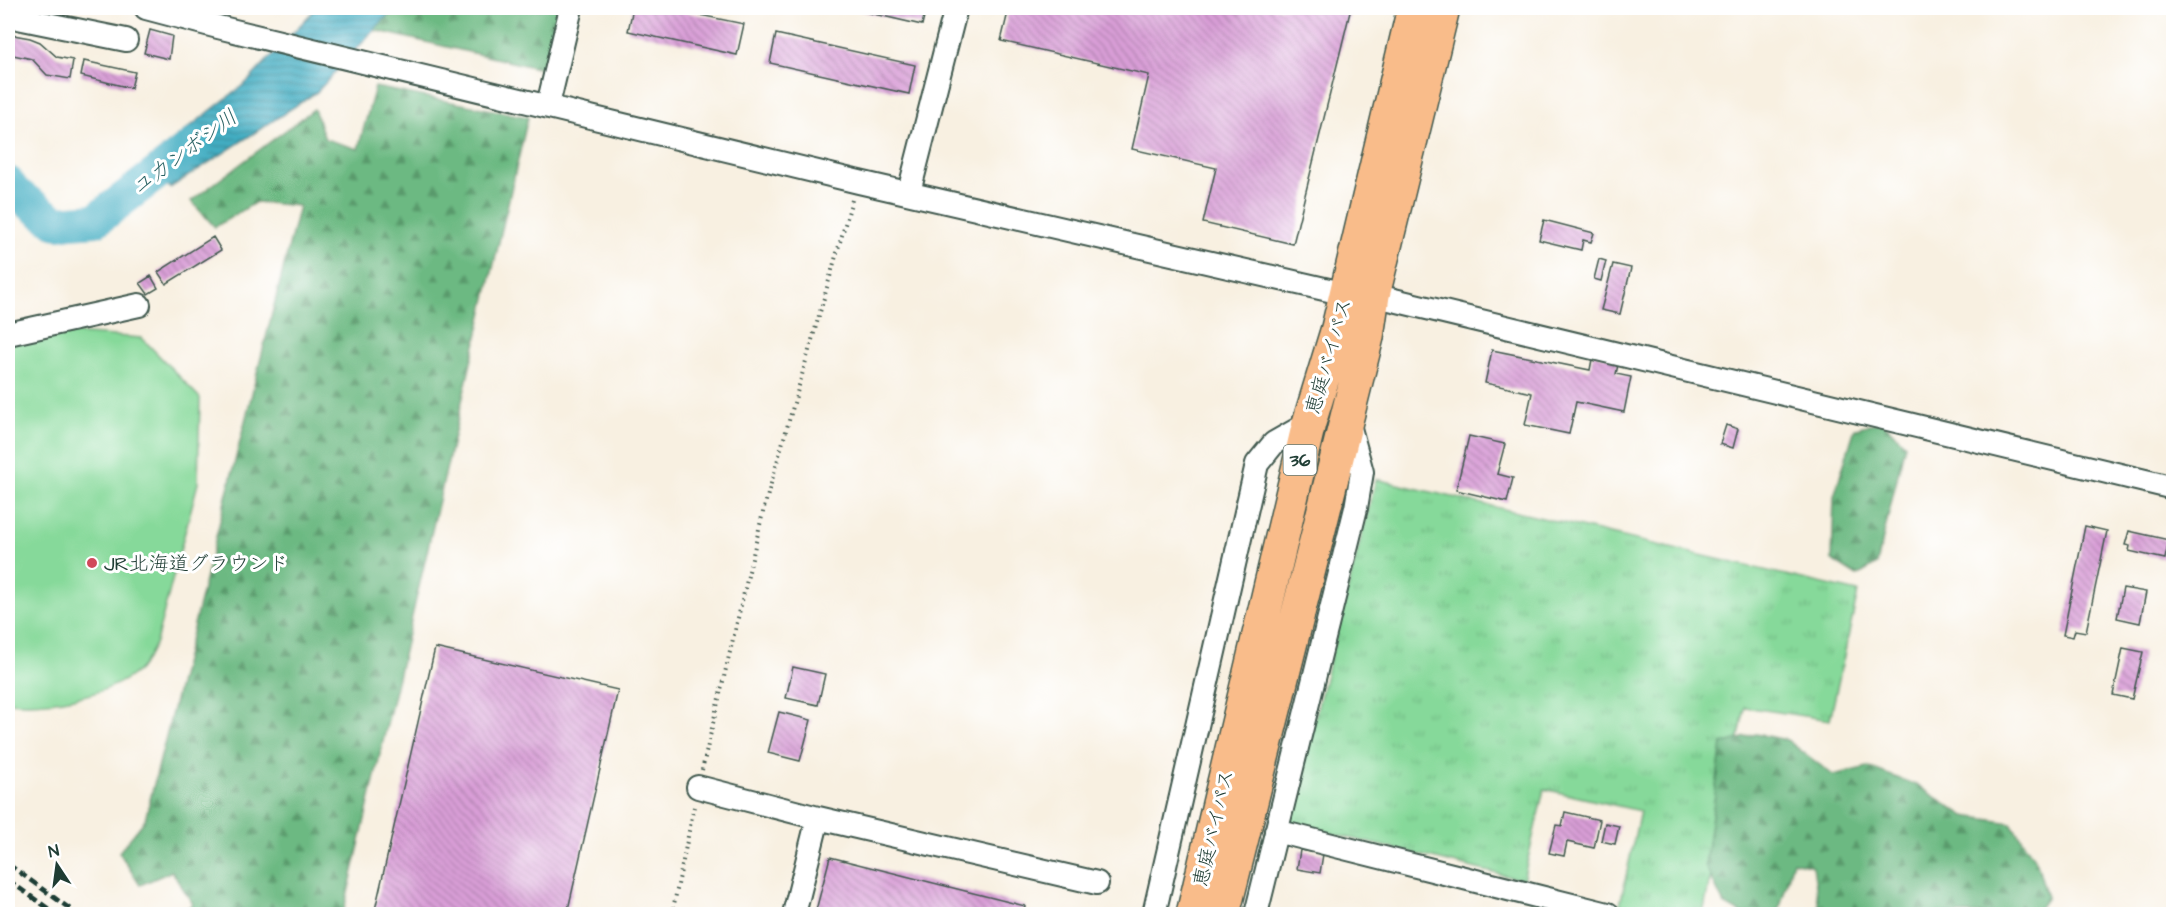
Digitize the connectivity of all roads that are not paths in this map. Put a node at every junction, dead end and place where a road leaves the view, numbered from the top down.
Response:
1 (146, 8) edge
2 (571, 8) edge
3 (956, 8) edge
4 (1414, 8) edge
5 (1443, 8) edge
6 (8, 16) edge
7 (220, 17) edge
8 (126, 40) dead end
9 (548, 105) junction
10 (909, 192) junction
11 (1360, 295) junction
12 (139, 305) dead end
13 (8, 334) edge
14 (1346, 414) junction
15 (1309, 423) junction
16 (2174, 488) edge
17 (698, 787) road end
18 (818, 818) junction
19 (1276, 831) junction
20 (1097, 883) dead end
21 (794, 915) edge
22 (1154, 915) edge
23 (1193, 915) edge
24 (1223, 915) edge
25 (1256, 915) edge
26 (1608, 915) edge

1 - 7 street
2 - 9 street
3 - 10 street
4 - 11 highway, 恵庭バイパス / 36
5 - 11 highway, 恵庭バイパス / 36
6 - 8 street
7 - 9 street
9 - 10 street
10 - 11 street
11 - 14 highway, 恵庭バイパス / 36
11 - 15 highway, 恵庭バイパス / 36
11 - 16 street
12 - 13 street
14 - 19 street
14 - 24 highway, 恵庭バイパス / 36
15 - 22 street
15 - 23 highway, 恵庭バイパス / 36
17 - 18 street
18 - 20 street
18 - 21 street
19 - 25 street
19 - 26 street

